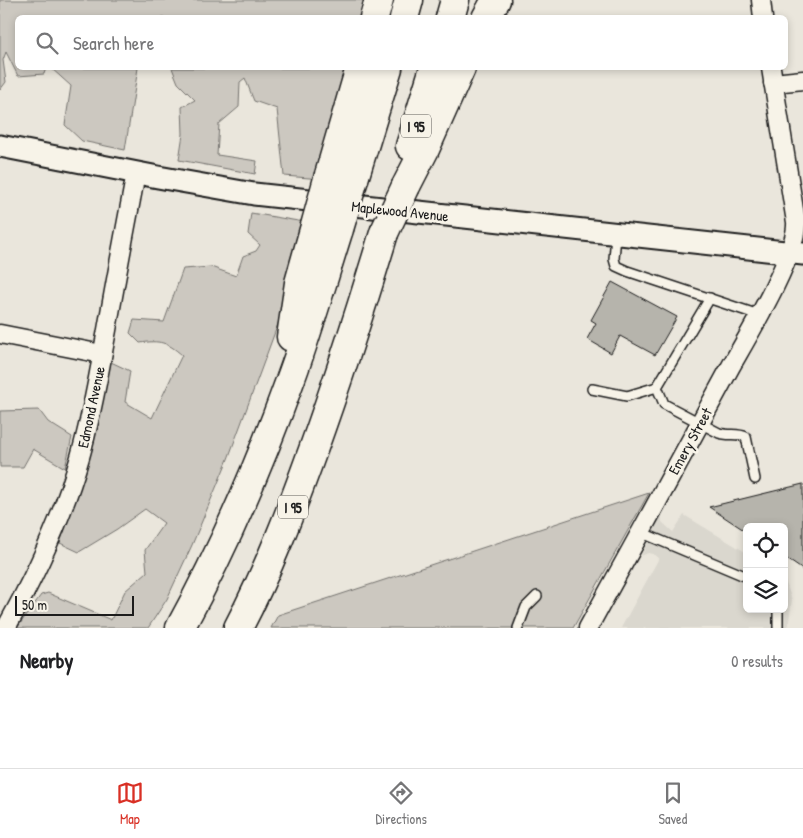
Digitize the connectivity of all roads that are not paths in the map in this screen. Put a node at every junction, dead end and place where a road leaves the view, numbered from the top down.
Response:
1 (379, 0) edge
2 (409, 0) edge
3 (455, 0) edge
4 (496, 0) edge
5 (760, 0) edge
6 (375, 15) edge
7 (405, 15) edge
8 (451, 15) edge
9 (488, 15) edge
10 (762, 15) edge
11 (360, 70) edge
12 (387, 70) edge
13 (433, 70) edge
14 (460, 70) edge
15 (772, 75) edge
16 (803, 80) edge
17 (0, 146) edge
18 (136, 173) junction
19 (341, 177) junction
20 (402, 186) junction
21 (616, 235) junction
22 (796, 253) edge
23 (710, 298) junction
24 (759, 315) junction
25 (0, 334) edge
26 (102, 354) junction
27 (657, 387) junction
28 (592, 390) dead end
29 (700, 424) junction
30 (755, 479) dead end
31 (640, 532) junction
32 (743, 576) edge
33 (537, 596) dead end
34 (778, 613) edge
35 (593, 626) edge
36 (6, 628) edge
37 (180, 628) edge
38 (238, 628) edge
39 (518, 628) edge
40 (778, 628) edge

1 - 6 highway
2 - 7 highway
3 - 8 highway
4 - 9 highway
5 - 10 street
11 - 19 highway
12 - 19 highway
13 - 20 highway, I 95
14 - 20 highway
15 - 16 street
15 - 22 street, Emery Street
17 - 18 street, Maplewood Avenue
18 - 21 street, Maplewood Avenue
18 - 26 street, Edmond Avenue
19 - 37 highway, bridge
20 - 38 highway, I 95, bridge
21 - 22 street, Maplewood Avenue
21 - 23 lane
22 - 24 street, Emery Street
23 - 24 lane
23 - 27 lane
24 - 29 street, Emery Street
25 - 26 street
26 - 36 street, Edmond Avenue
27 - 28 lane
27 - 29 lane
29 - 30 lane
29 - 31 street, Emery Street
31 - 32 lane
31 - 35 street, Emery Street
33 - 39 lane
34 - 40 lane

